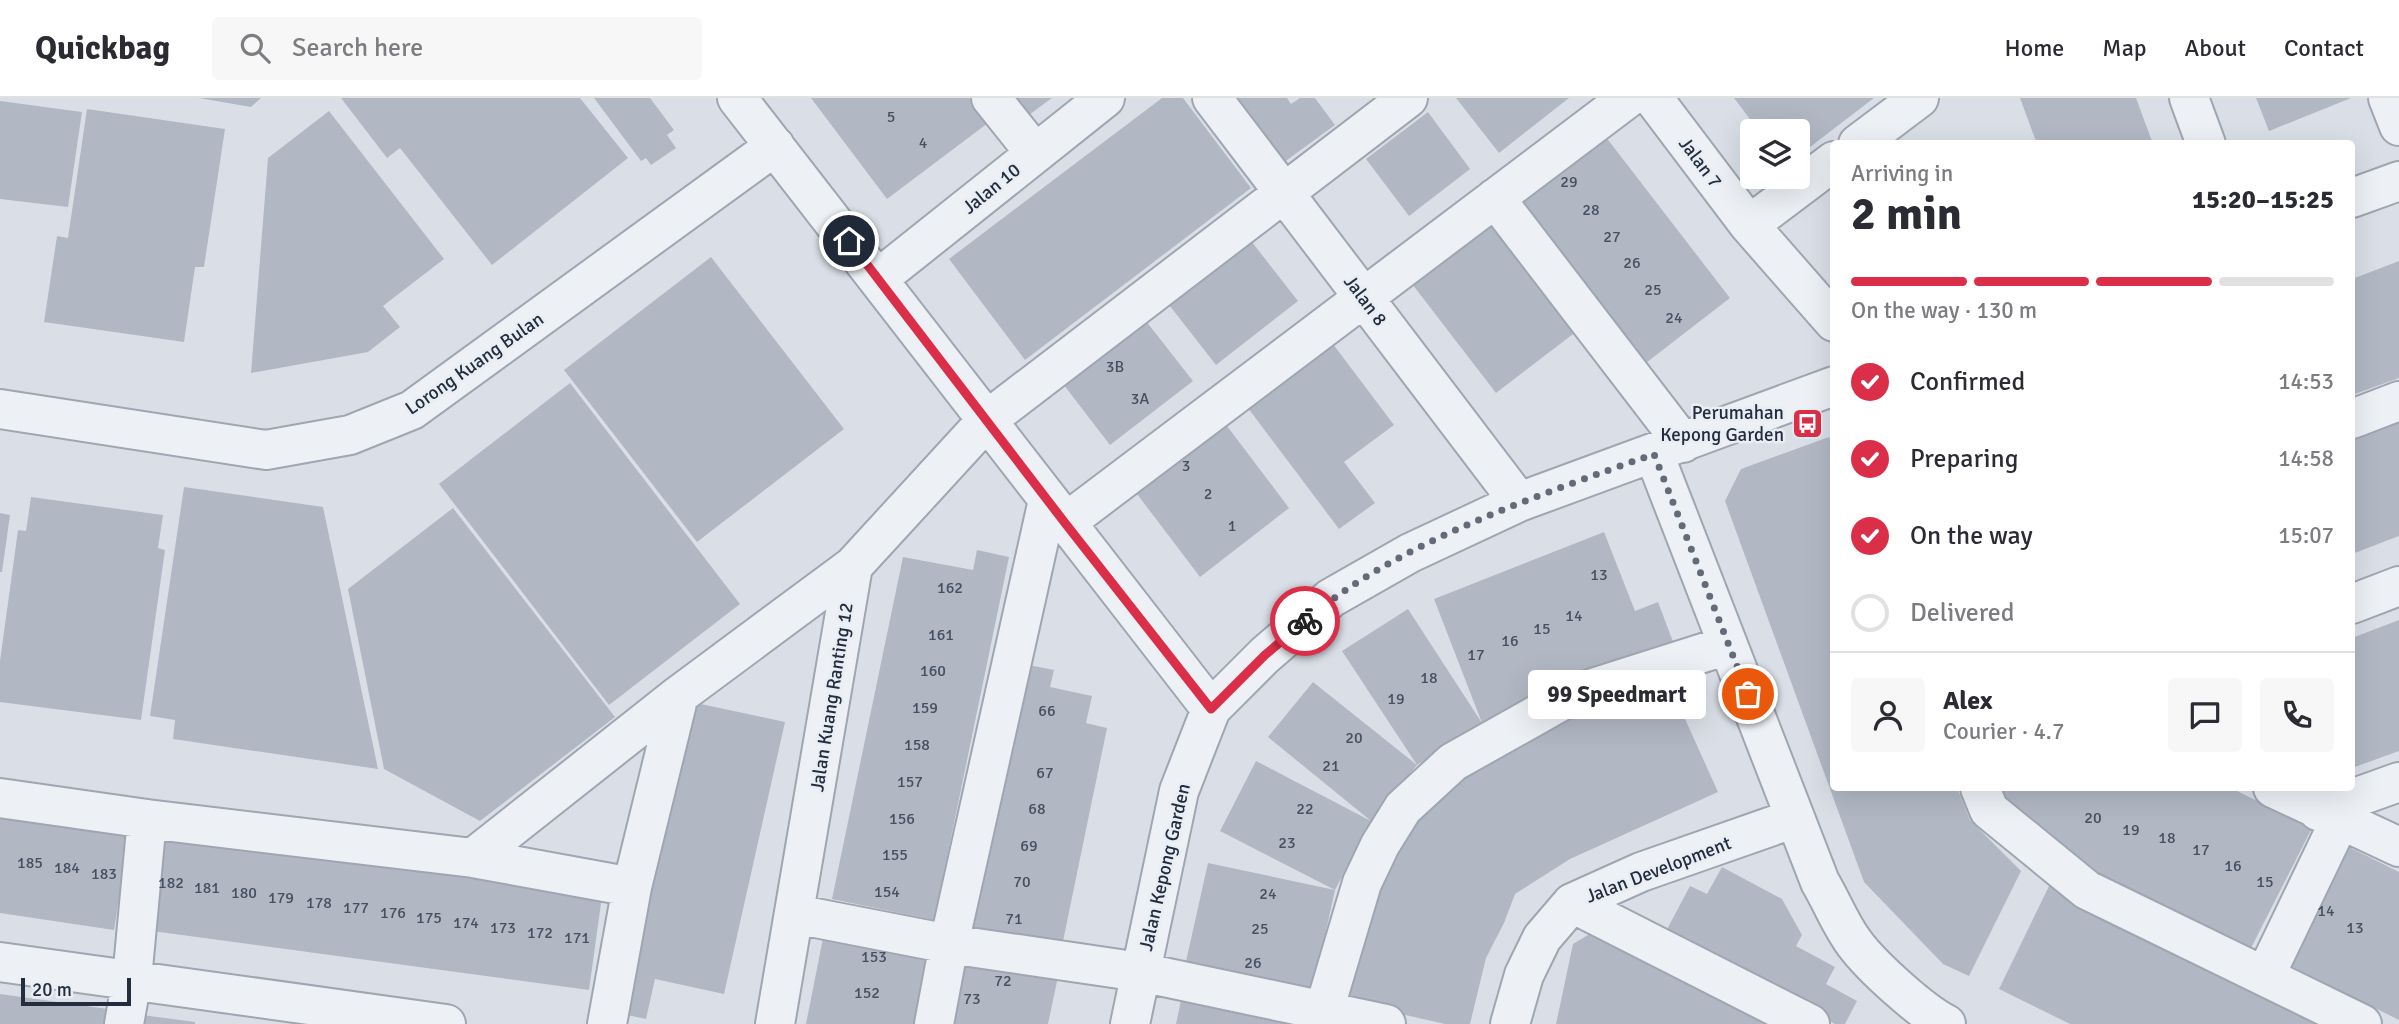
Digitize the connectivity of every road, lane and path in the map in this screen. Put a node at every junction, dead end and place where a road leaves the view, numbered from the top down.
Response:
1 (737, 98) edge
2 (991, 98) edge
3 (1105, 98) edge
4 (1212, 98) edge
5 (1408, 98) edge
6 (1628, 98) edge
7 (1653, 98) edge
8 (1919, 98) edge
9 (2189, 98) edge
10 (2388, 98) edge
11 (2399, 126) edge
12 (1863, 140) edge
13 (2205, 140) edge
14 (775, 146) junction
15 (1035, 153) junction
16 (1830, 164) edge
17 (2399, 181) edge
18 (1284, 193) junction
19 (2355, 197) edge
20 (1495, 198) junction
21 (1749, 225) junction
22 (879, 278) junction
23 (1364, 298) junction
24 (1830, 317) edge
25 (1830, 394) edge
26 (2399, 401) edge
27 (0, 409) edge
28 (2355, 418) edge
29 (987, 420) junction
30 (1669, 448) junction
31 (1519, 502) junction
32 (1056, 512) junction
33 (853, 566) junction
34 (2399, 586) edge
35 (2355, 603) edge
36 (1728, 645) junction
37 (679, 695) junction
38 (1211, 709) junction
39 (2399, 782) edge
40 (1981, 791) edge
41 (2279, 791) edge
42 (0, 798) edge
43 (2329, 815) junction
44 (1795, 818) junction
45 (147, 819) junction
46 (2399, 848) edge
47 (473, 858) junction
48 (632, 887) junction
49 (1572, 903) junction
50 (795, 914) junction
51 (949, 944) junction
52 (0, 962) edge
53 (1140, 972) junction
54 (2265, 976) junction
55 (132, 979) junction
56 (1322, 1017) edge
57 (124, 1024) edge
58 (446, 1024) edge
59 (607, 1024) edge
60 (775, 1024) edge
61 (934, 1024) edge
62 (1130, 1024) edge
63 (1386, 1024) edge
64 (1510, 1024) edge
65 (1810, 1024) edge
66 (1946, 1024) edge
67 (2362, 1024) edge

1 - 14 street
2 - 15 street
3 - 15 street, Jalan 10
4 - 18 street, Jalan 8
5 - 18 street
6 - 20 street
7 - 21 street, Jalan 7
8 - 12 street
9 - 13 street
10 - 11 street
14 - 22 street
14 - 27 street, Lorong Kuang Bulan
15 - 22 street, Jalan 10
16 - 21 street
17 - 19 street
18 - 23 street, Jalan 8
18 - 29 street
20 - 23 street
20 - 30 street
21 - 24 street, Jalan 7
22 - 29 street
23 - 31 street, Jalan 8
23 - 32 street
25 - 30 street, Jalan Kepong Garden
26 - 28 street
29 - 32 street
29 - 33 street
30 - 31 street, Jalan Kepong Garden
30 - 36 street
31 - 38 street, Jalan Kepong Garden
32 - 38 street
32 - 51 street
33 - 37 street
33 - 50 street, Jalan Kuang Ranting 12
34 - 35 street
36 - 44 street
36 - 56 street
37 - 47 street
37 - 48 street
38 - 53 street, Jalan Kepong Garden
39 - 43 street
40 - 54 street
41 - 43 street
42 - 45 street
43 - 46 street
43 - 54 street
44 - 49 street, Jalan Development
44 - 66 street
45 - 47 street
45 - 55 street
47 - 48 street
48 - 59 street
49 - 64 street, Jalan Development
49 - 65 street
50 - 51 street
50 - 60 street, Jalan Kuang Ranting 12
51 - 53 street
51 - 61 street
52 - 55 street
53 - 56 street
53 - 62 street, Jalan Kepong Garden
54 - 67 street
55 - 57 street
55 - 58 street
56 - 63 street

